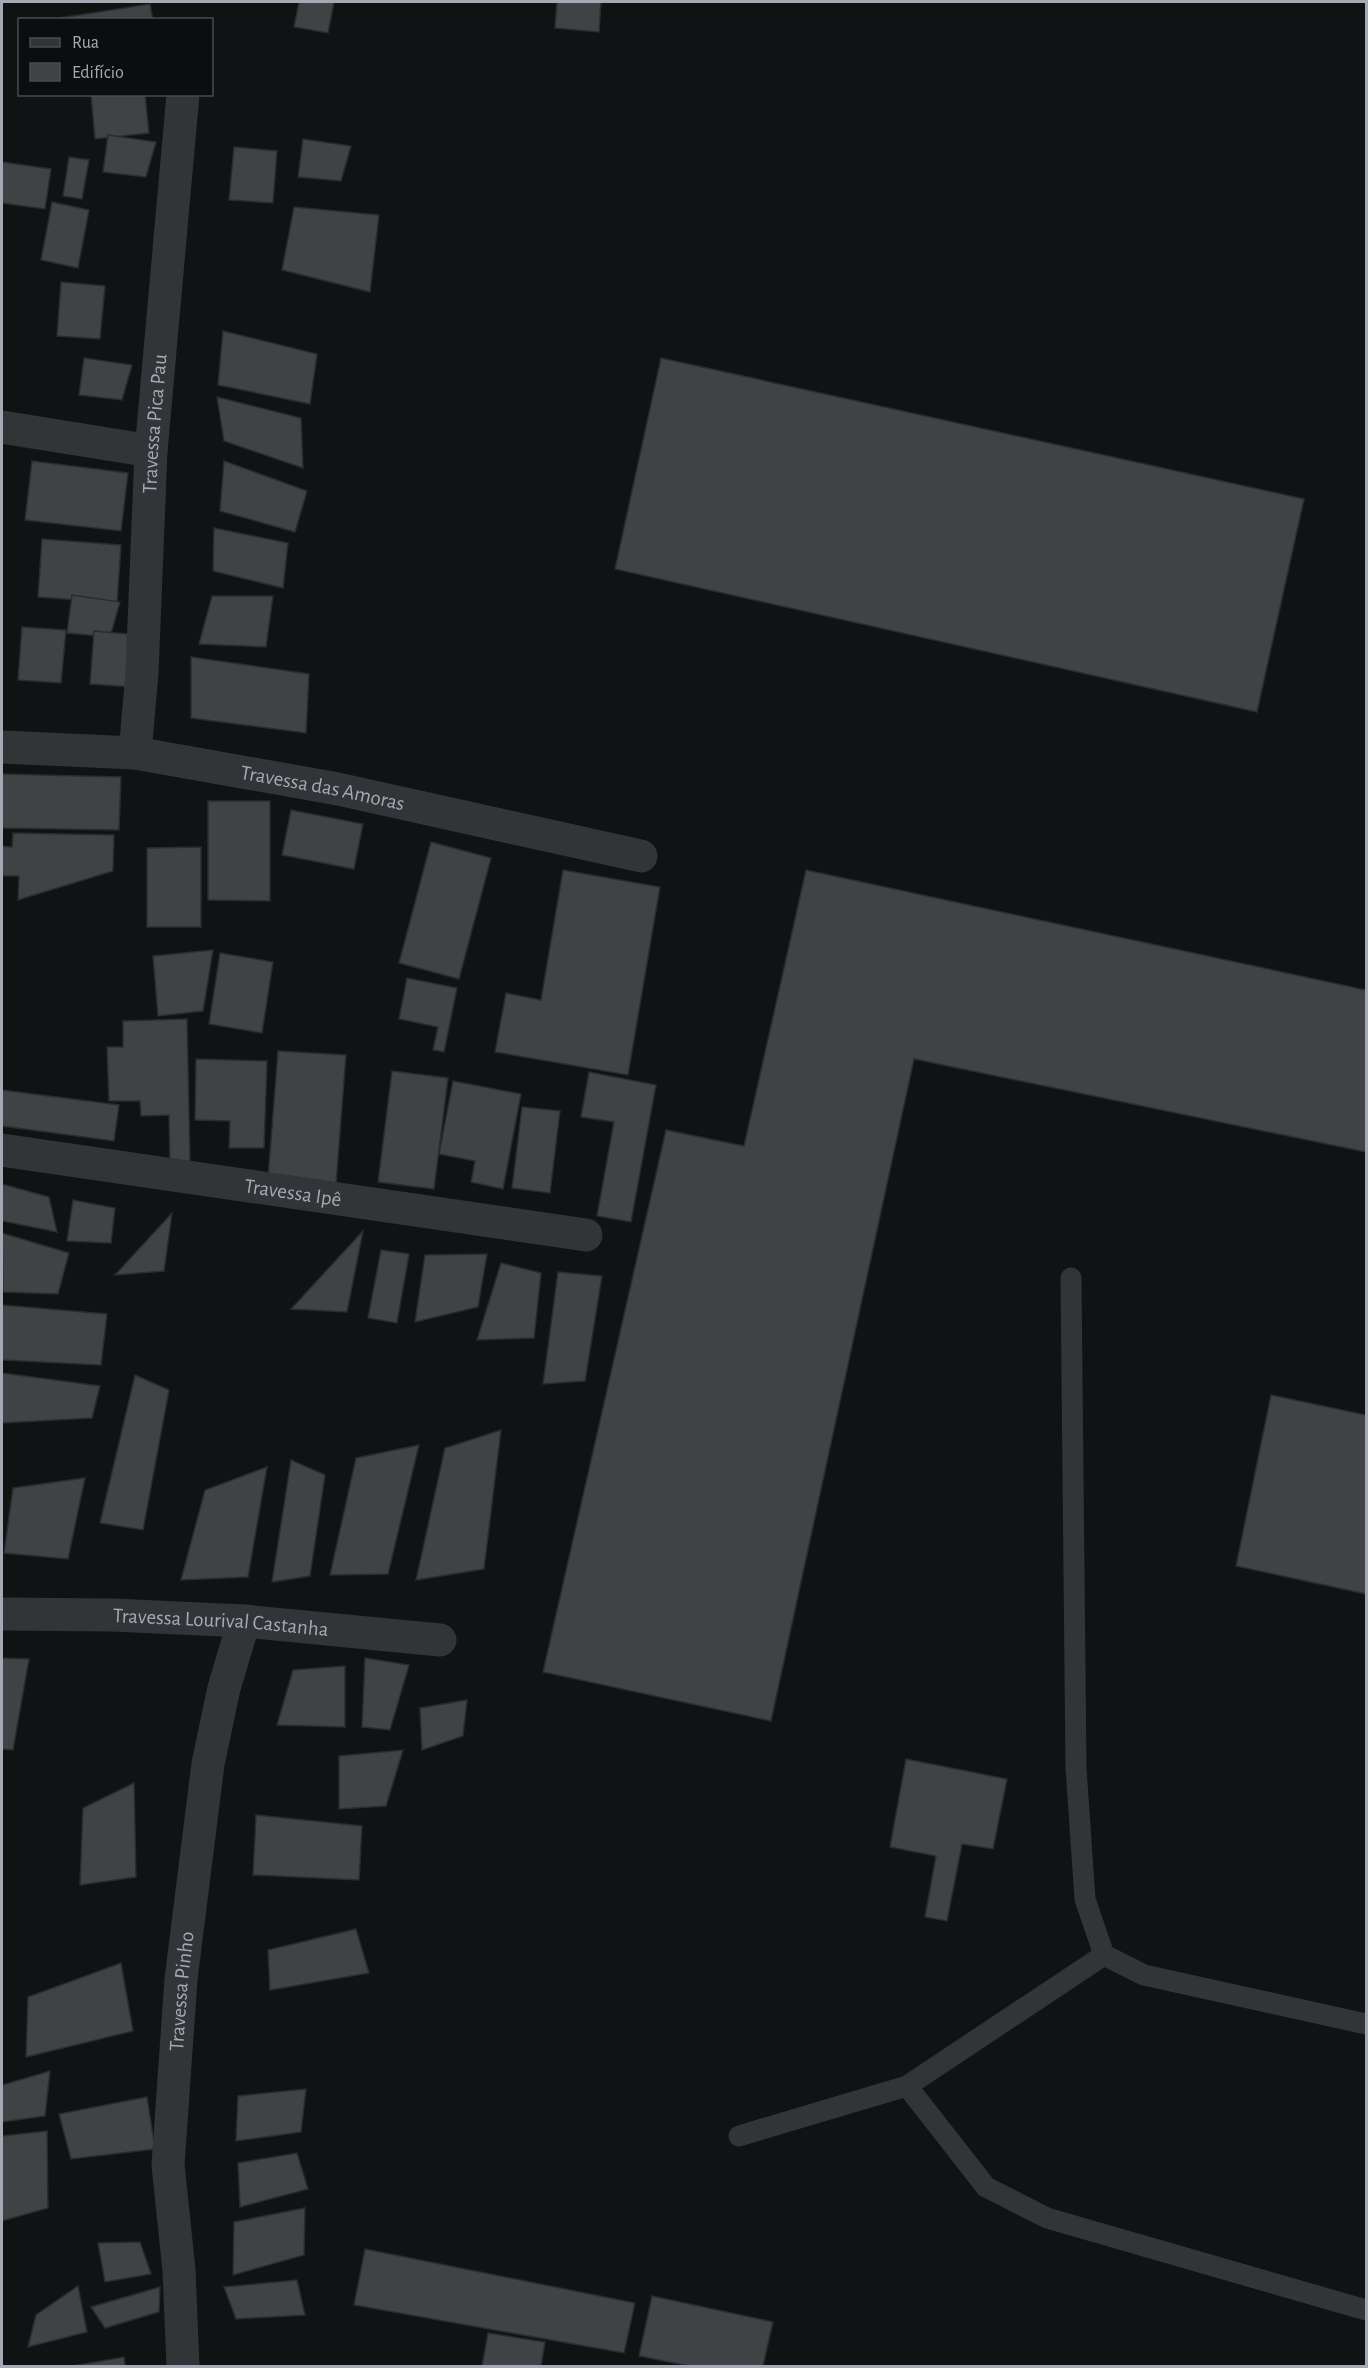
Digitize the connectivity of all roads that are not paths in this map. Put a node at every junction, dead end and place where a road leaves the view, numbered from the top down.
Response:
1 (183, 96) edge
2 (2, 427) edge
3 (151, 451) junction
4 (2, 747) edge
5 (135, 753) junction
6 (641, 856) dead end
7 (2, 1150) edge
8 (586, 1235) dead end
9 (1071, 1278) dead end
10 (2, 1614) edge
11 (244, 1621) junction
12 (440, 1641) dead end
13 (1104, 1955) junction
14 (1366, 2024) edge
15 (907, 2086) junction
16 (739, 2136) dead end
17 (1366, 2310) edge
18 (183, 2367) edge

1 - 3 street, Travessa Pica Pau
2 - 3 street
3 - 5 street, Travessa Pica Pau
4 - 5 street, Travessa das Amoras
5 - 6 street, Travessa das Amoras
7 - 8 street, Travessa Ipê
9 - 13 lane
10 - 11 street, Travessa Lourival Castanha
11 - 12 street, Travessa Lourival Castanha
11 - 18 street, Travessa Pinho
13 - 14 lane
13 - 15 lane
15 - 16 lane
15 - 17 lane

